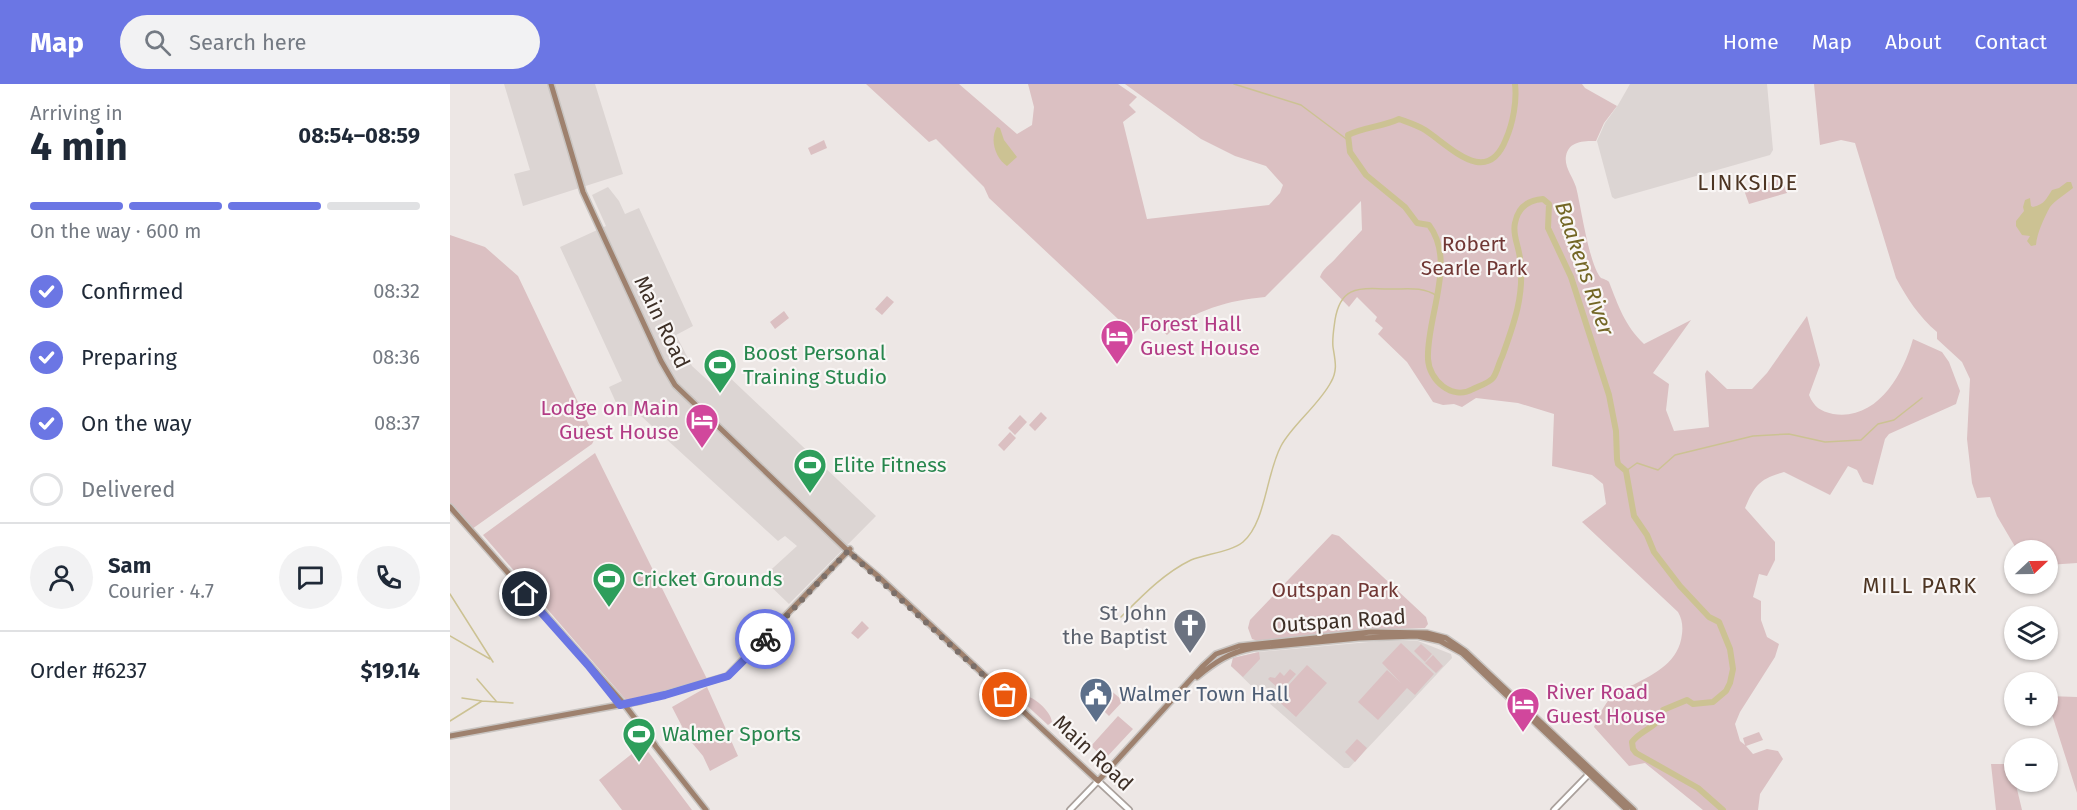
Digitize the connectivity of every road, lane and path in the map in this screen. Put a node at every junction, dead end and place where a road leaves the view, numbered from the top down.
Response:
1 (551, 84) edge
2 (450, 509) edge
3 (849, 550) junction
4 (588, 665) junction
5 (612, 695) junction
6 (622, 704) junction
7 (609, 707) junction
8 (450, 736) edge
9 (1591, 772) junction
10 (1098, 781) junction
11 (1611, 791) junction
12 (706, 810) edge
13 (1071, 810) edge
14 (1129, 810) edge
15 (1554, 810) edge
16 (1627, 810) edge
17 (1634, 810) edge

1 - 3 main road, Main Road
2 - 4 main road
3 - 6 main road
3 - 10 main road, Main Road
4 - 5 main road
4 - 6 main road
5 - 6 main road
5 - 7 main road
6 - 7 main road
6 - 12 main road
7 - 8 main road
9 - 10 main road, Outspan Road
9 - 11 main road, Outspan Road
9 - 15 street
10 - 13 street
10 - 14 street, Main Road
11 - 16 main road
11 - 17 main road

